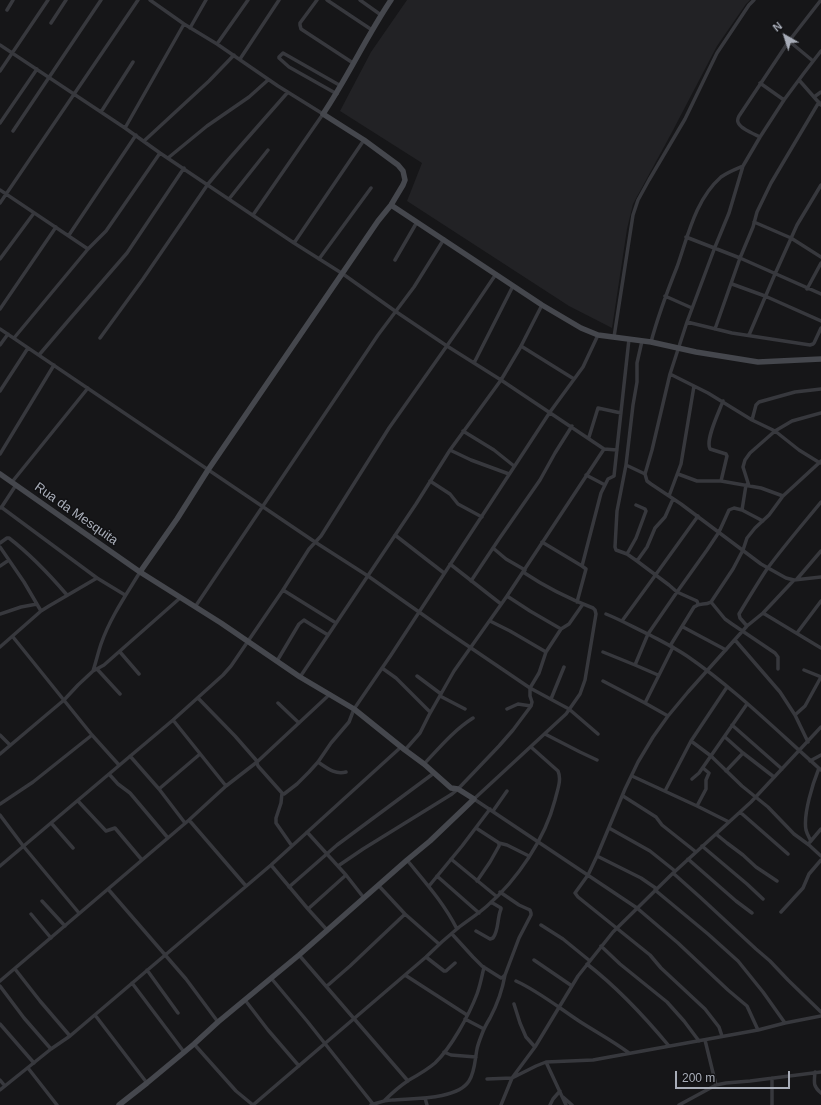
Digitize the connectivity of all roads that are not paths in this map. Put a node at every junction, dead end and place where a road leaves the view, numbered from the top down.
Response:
1 (13, 0) edge
2 (48, 0) edge
3 (66, 0) edge
4 (101, 0) edge
5 (138, 0) edge
6 (150, 0) edge
7 (206, 0) edge
8 (248, 0) edge
9 (279, 0) edge
10 (317, 0) edge
11 (327, 0) edge
12 (360, 0) edge
13 (391, 0) edge
14 (754, 0) edge
15 (820, 0) edge
16 (7, 10) dead end
17 (381, 15) junction
18 (51, 23) dead end
19 (184, 24) junction
20 (190, 28) junction
21 (372, 30) junction
22 (789, 41) junction
23 (217, 44) junction
24 (0, 45) edge
25 (821, 51) edge
26 (12, 53) junction
27 (234, 55) junction
28 (817, 56) junction
29 (240, 59) junction
30 (821, 59) edge
31 (813, 61) junction
32 (133, 62) dead end
33 (353, 63) junction
34 (37, 69) junction
35 (0, 71) edge
36 (49, 77) junction
37 (268, 80) junction
38 (799, 80) junction
39 (760, 84) junction
40 (341, 86) junction
41 (288, 92) junction
42 (821, 92) edge
43 (74, 94) junction
44 (337, 94) junction
45 (814, 97) junction
46 (784, 100) junction
47 (820, 104) edge
48 (101, 112) junction
49 (323, 114) junction
50 (0, 123) edge
51 (125, 128) junction
52 (13, 131) dead end
53 (136, 135) junction
54 (760, 137) junction
55 (364, 140) junction
56 (144, 141) junction
57 (268, 150) dead end
58 (160, 153) junction
59 (168, 158) junction
60 (743, 166) junction
61 (184, 168) junction
62 (208, 184) junction
63 (821, 185) edge
64 (371, 188) dead end
65 (0, 190) edge
66 (6, 194) junction
67 (229, 199) junction
68 (0, 203) edge
69 (391, 205) junction
70 (34, 213) junction
71 (253, 215) junction
72 (417, 222) junction
73 (754, 222) junction
74 (56, 227) junction
75 (69, 236) junction
76 (686, 237) junction
77 (791, 238) junction
78 (444, 240) junction
79 (294, 243) junction
80 (715, 248) junction
81 (88, 249) junction
82 (740, 258) junction
83 (821, 258) edge
84 (0, 259) edge
85 (319, 259) junction
86 (395, 260) dead end
87 (821, 263) edge
88 (343, 274) junction
89 (496, 274) junction
90 (775, 274) junction
91 (732, 284) junction
92 (513, 286) junction
93 (807, 289) junction
94 (821, 294) edge
95 (665, 296) junction
96 (765, 296) junction
97 (542, 305) junction
98 (692, 308) junction
99 (0, 309) edge
100 (395, 312) junction
101 (821, 320) edge
102 (687, 322) junction
103 (821, 328) edge
104 (0, 329) edge
105 (715, 329) junction
106 (8, 334) junction
107 (749, 334) junction
108 (598, 335) junction
109 (614, 337) junction
110 (14, 338) junction
111 (100, 338) dead end
112 (636, 340) junction
113 (651, 342) junction
114 (0, 345) edge
115 (447, 346) junction
116 (521, 346) junction
117 (28, 348) junction
118 (679, 349) junction
119 (39, 355) junction
120 (821, 359) edge
121 (474, 363) junction
122 (54, 365) junction
123 (670, 374) junction
124 (574, 379) junction
125 (501, 380) junction
126 (694, 386) junction
127 (88, 388) junction
128 (821, 389) edge
129 (0, 391) edge
130 (723, 402) junction
131 (550, 412) junction
132 (621, 413) junction
133 (821, 413) edge
134 (752, 420) junction
135 (572, 426) junction
136 (463, 431) junction
137 (775, 431) junction
138 (589, 438) junction
139 (604, 449) junction
140 (450, 450) junction
141 (617, 450) junction
142 (0, 454) edge
143 (820, 463) edge
144 (626, 465) junction
145 (514, 466) junction
146 (208, 470) junction
147 (0, 474) edge
148 (509, 474) junction
149 (645, 474) junction
150 (678, 474) junction
151 (586, 475) junction
152 (430, 481) junction
153 (721, 481) junction
154 (14, 484) junction
155 (605, 485) junction
156 (747, 486) junction
157 (669, 496) junction
158 (783, 496) junction
159 (673, 499) junction
160 (821, 502) edge
161 (636, 505) dead end
162 (262, 506) junction
163 (0, 508) edge
164 (742, 510) junction
165 (698, 516) junction
166 (482, 517) junction
167 (763, 521) junction
168 (719, 532) junction
169 (395, 535) junction
170 (315, 542) junction
171 (542, 542) junction
172 (0, 543) edge
173 (0, 547) edge
174 (493, 548) junction
175 (743, 550) junction
176 (821, 551) edge
177 (627, 554) junction
178 (9, 560) junction
179 (638, 561) junction
180 (450, 564) junction
181 (0, 566) edge
182 (582, 566) junction
183 (768, 568) junction
184 (524, 571) junction
185 (140, 572) junction
186 (444, 573) junction
187 (655, 574) junction
188 (368, 576) junction
189 (821, 577) edge
190 (97, 578) junction
191 (795, 579) junction
192 (471, 581) junction
193 (283, 590) junction
194 (676, 592) junction
195 (67, 595) junction
196 (125, 595) junction
197 (507, 596) junction
198 (180, 598) junction
199 (577, 602) junction
200 (711, 602) junction
201 (820, 602) edge
202 (37, 604) junction
203 (501, 604) junction
204 (583, 604) junction
205 (698, 604) junction
206 (195, 607) junction
207 (41, 611) junction
208 (419, 612) junction
209 (763, 613) junction
210 (0, 614) edge
211 (606, 614) dead end
212 (490, 621) junction
213 (622, 621) junction
214 (336, 623) junction
215 (747, 626) junction
216 (683, 627) junction
217 (561, 629) junction
218 (743, 631) junction
219 (797, 633) junction
220 (648, 634) junction
221 (328, 635) junction
222 (12, 636) junction
223 (735, 640) junction
224 (247, 641) junction
225 (671, 646) junction
226 (0, 647) edge
227 (471, 648) junction
228 (821, 648) edge
229 (726, 650) junction
230 (120, 652) junction
231 (546, 652) junction
232 (603, 652) dead end
233 (277, 661) junction
234 (635, 665) junction
235 (382, 668) junction
236 (564, 668) dead end
237 (778, 669) dead end
238 (95, 670) junction
239 (804, 670) dead end
240 (708, 671) junction
241 (139, 674) dead end
242 (658, 675) junction
243 (417, 676) dead end
244 (300, 677) junction
245 (821, 677) edge
246 (603, 681) dead end
247 (727, 687) junction
248 (530, 688) junction
249 (120, 694) dead end
250 (330, 694) junction
251 (440, 695) junction
252 (198, 698) junction
253 (551, 699) junction
254 (64, 700) junction
255 (645, 702) junction
256 (278, 703) dead end
257 (747, 704) junction
258 (531, 706) junction
259 (465, 708) dead end
260 (354, 709) junction
261 (507, 709) dead end
262 (569, 709) junction
263 (430, 712) junction
264 (795, 715) junction
265 (668, 716) junction
266 (473, 718) dead end
267 (173, 720) junction
268 (299, 723) junction
269 (732, 725) junction
270 (821, 727) edge
271 (545, 734) junction
272 (598, 734) dead end
273 (0, 735) edge
274 (92, 735) junction
275 (724, 736) junction
276 (691, 741) junction
277 (808, 742) junction
278 (10, 746) junction
279 (531, 747) junction
280 (403, 749) junction
281 (799, 751) junction
282 (743, 753) junction
283 (0, 754) edge
284 (200, 754) junction
285 (821, 755) edge
286 (130, 756) junction
287 (711, 756) junction
288 (597, 760) dead end
289 (810, 761) junction
290 (257, 762) junction
291 (318, 762) junction
292 (424, 764) junction
293 (119, 765) junction
294 (703, 768) junction
295 (782, 768) junction
296 (820, 769) edge
297 (726, 771) junction
298 (346, 772) dead end
299 (434, 773) junction
300 (109, 774) junction
301 (632, 776) junction
302 (774, 777) junction
303 (692, 779) dead end
304 (226, 786) junction
305 (159, 789) junction
306 (458, 789) junction
307 (507, 791) dead end
308 (664, 791) junction
309 (282, 793) junction
310 (623, 796) junction
311 (755, 797) junction
312 (474, 799) junction
313 (78, 801) junction
314 (0, 804) edge
315 (697, 806) junction
316 (491, 810) junction
317 (740, 812) junction
318 (0, 815) edge
319 (189, 820) junction
320 (729, 822) junction
321 (185, 823) junction
322 (52, 824) junction
323 (476, 828) junction
324 (609, 828) junction
325 (821, 829) edge
326 (307, 832) junction
327 (716, 834) junction
328 (168, 838) junction
329 (539, 842) junction
330 (499, 843) junction
331 (810, 843) junction
332 (292, 846) junction
333 (702, 846) junction
334 (24, 847) junction
335 (73, 848) dead end
336 (696, 852) junction
337 (327, 853) junction
338 (788, 854) dead end
339 (529, 856) junction
340 (597, 856) junction
341 (821, 856) edge
342 (451, 859) junction
343 (688, 859) junction
344 (142, 860) junction
345 (407, 860) junction
346 (821, 860) edge
347 (271, 865) junction
348 (0, 866) edge
349 (338, 866) junction
350 (674, 872) junction
351 (588, 874) junction
352 (346, 875) junction
353 (437, 876) junction
354 (477, 881) junction
355 (777, 881) dead end
356 (246, 886) junction
357 (289, 886) junction
358 (379, 886) junction
359 (429, 886) junction
360 (108, 889) junction
361 (656, 889) junction
362 (500, 892) junction
363 (496, 896) junction
364 (364, 898) junction
365 (762, 900) dead end
366 (42, 901) dead end
367 (491, 902) junction
368 (637, 908) junction
369 (308, 909) junction
370 (781, 912) dead end
371 (479, 913) junction
372 (752, 913) dead end
373 (31, 914) dead end
374 (79, 914) junction
375 (405, 914) junction
376 (541, 925) dead end
377 (65, 926) junction
378 (616, 928) junction
379 (457, 929) junction
380 (327, 930) junction
381 (476, 931) dead end
382 (452, 934) junction
383 (51, 938) junction
384 (440, 944) junction
385 (601, 946) junction
386 (165, 955) junction
387 (299, 955) junction
388 (426, 957) junction
389 (534, 960) dead end
390 (588, 962) junction
391 (455, 963) dead end
392 (484, 967) junction
393 (15, 969) junction
394 (147, 970) junction
395 (406, 975) junction
396 (505, 975) junction
397 (272, 978) junction
398 (0, 981) edge
399 (516, 981) dead end
400 (132, 984) junction
401 (0, 986) edge
402 (327, 986) junction
403 (572, 986) junction
404 (245, 1000) junction
405 (514, 1004) dead end
406 (559, 1007) junction
407 (821, 1012) edge
408 (178, 1013) dead end
409 (95, 1015) junction
410 (821, 1016) edge
411 (466, 1017) junction
412 (354, 1018) junction
413 (218, 1022) junction
414 (785, 1023) junction
415 (0, 1024) edge
416 (484, 1029) junction
417 (758, 1030) junction
418 (70, 1036) junction
419 (722, 1036) junction
420 (705, 1040) junction
421 (699, 1041) junction
422 (194, 1044) junction
423 (325, 1045) junction
424 (669, 1046) junction
425 (535, 1047) junction
426 (51, 1049) junction
427 (184, 1052) junction
428 (444, 1052) junction
429 (629, 1053) junction
430 (476, 1057) junction
431 (546, 1062) junction
432 (34, 1063) junction
433 (298, 1066) junction
434 (28, 1068) junction
435 (815, 1072) junction
436 (821, 1072) edge
437 (512, 1078) junction
438 (772, 1078) junction
439 (487, 1079) dead end
440 (0, 1080) edge
441 (408, 1081) junction
442 (147, 1083) junction
443 (716, 1085) junction
444 (5, 1086) junction
445 (0, 1090) edge
446 (560, 1091) junction
447 (821, 1093) edge
448 (562, 1097) junction
449 (425, 1098) junction
450 (384, 1101) junction
451 (378, 1104) edge
452 (57, 1105) edge
453 (119, 1105) edge
454 (253, 1105) edge
455 (372, 1105) edge
456 (427, 1105) edge
457 (501, 1105) edge
458 (550, 1105) edge
459 (566, 1105) edge
460 (572, 1105) edge
461 (679, 1105) edge
462 (772, 1105) edge

1 - 16 street
2 - 26 street
3 - 18 street
4 - 36 street
5 - 43 street
6 - 19 street
7 - 20 street
8 - 23 street
9 - 29 street
10 - 33 street
11 - 21 street
12 - 17 street
13 - 17 street
14 - 109 street
15 - 22 street
17 - 21 street
19 - 20 street
19 - 51 street
20 - 23 street
21 - 33 street
22 - 31 street
22 - 39 street
23 - 27 street
24 - 26 street
25 - 28 street
26 - 34 street
26 - 35 street
27 - 29 street
27 - 56 street
28 - 30 street
28 - 31 street
29 - 37 street
31 - 38 street
32 - 48 street
33 - 40 street
34 - 36 street
34 - 50 street
36 - 43 street
36 - 52 street
37 - 41 street
37 - 59 street
38 - 45 street
38 - 46 street
39 - 46 street
39 - 54 street
40 - 44 street
40 - 44 street
41 - 49 street
41 - 62 street
42 - 45 street
43 - 48 street
43 - 66 street
44 - 49 street
45 - 47 street
46 - 54 street
47 - 73 street
48 - 51 street
49 - 55 street
49 - 71 street
51 - 53 street
53 - 56 street
53 - 75 street
54 - 60 street
55 - 69 street
55 - 79 street
56 - 58 street
57 - 67 street
58 - 59 street
58 - 81 street
59 - 61 street
60 - 76 street
60 - 80 street
61 - 62 street
61 - 119 street
62 - 67 street
62 - 111 street
63 - 77 street
64 - 85 street
65 - 66 street
66 - 68 street
66 - 70 street
67 - 71 street
69 - 72 street
69 - 88 street
70 - 74 street
70 - 84 street
71 - 79 street
72 - 78 street
72 - 86 street
73 - 77 street
73 - 82 street
74 - 75 street
74 - 99 street
75 - 81 street
76 - 80 street
76 - 95 street
77 - 83 street
77 - 90 street
78 - 89 street
78 - 100 street
79 - 85 street
80 - 82 street
80 - 98 street
81 - 110 street
82 - 90 street
82 - 91 street
85 - 88 street
87 - 93 street
88 - 100 street
88 - 146 street
89 - 92 street
89 - 115 street
90 - 93 street
90 - 96 street
91 - 96 street
91 - 105 street
92 - 97 street
92 - 121 street
93 - 94 street
95 - 98 street
95 - 113 street
96 - 101 street
96 - 107 street
97 - 108 street
97 - 116 street
98 - 102 street
100 - 115 street
100 - 162 street
102 - 105 street
102 - 118 street
103 - 107 street
104 - 106 street
105 - 107 street
106 - 110 street
106 - 114 street
108 - 109 street
108 - 124 street
109 - 112 street
110 - 117 street
112 - 113 street
112 - 132 street
112 - 144 street
113 - 118 street
115 - 121 street
115 - 170 street
116 - 124 street
116 - 125 street
117 - 119 street
117 - 129 street
118 - 120 street
118 - 123 street
119 - 122 street
121 - 125 street
122 - 127 street
122 - 142 street
123 - 126 street
123 - 149 street
124 - 131 street
125 - 131 street
125 - 136 street
126 - 130 street
126 - 150 street
127 - 146 street
127 - 154 street
128 - 134 street
130 - 134 street
130 - 153 street
131 - 135 street
131 - 145 street
132 - 138 street
132 - 141 street
133 - 137 street
134 - 137 street
135 - 138 street
135 - 174 street
136 - 140 street
136 - 145 street
137 - 143 street
137 - 156 street
138 - 139 street
139 - 141 street
139 - 151 street
140 - 148 street
140 - 152 street
141 - 155 street
143 - 158 street
144 - 149 street
144 - 177 street
145 - 148 street
146 - 162 street
146 - 185 street
147 - 154 street, Rua da Mesquita
148 - 166 street
149 - 157 street
150 - 153 street
150 - 157 street
151 - 155 street
151 - 171 street
152 - 166 street
152 - 169 street
153 - 156 street
154 - 163 street
154 - 185 street, Rua da Mesquita
155 - 182 street
156 - 158 street
156 - 164 street
157 - 159 street
158 - 167 street
159 - 165 street
159 - 179 street
160 - 183 street
161 - 177 street
162 - 170 street
162 - 206 street
163 - 190 street
164 - 167 street
164 - 168 street
165 - 168 street
165 - 187 street
166 - 180 street
167 - 175 street
168 - 175 street
168 - 194 street
169 - 186 street
169 - 188 street
170 - 188 street
170 - 193 street
171 - 182 street
171 - 184 street
172 - 195 street
173 - 178 street
174 - 184 street
174 - 192 street
175 - 183 street
175 - 200 street
176 - 191 street
177 - 179 street
178 - 181 street
178 - 202 street
179 - 187 street
180 - 186 street
180 - 192 street
182 - 199 street
183 - 191 street
183 - 215 street
184 - 197 street
184 - 199 street
185 - 196 street
185 - 198 street, Rua da Mesquita
186 - 208 street
187 - 194 street
187 - 213 street
188 - 208 street
188 - 214 street
189 - 191 street
190 - 195 street
190 - 196 street
191 - 209 street
192 - 203 street
193 - 214 street
193 - 224 street
194 - 205 street
194 - 220 street
195 - 207 street
196 - 238 street
197 - 203 street
197 - 217 street
198 - 206 street, Rua da Mesquita
198 - 230 street
199 - 204 street
200 - 205 street
200 - 218 street
201 - 219 street
202 - 207 street
202 - 210 street
203 - 212 street
204 - 217 street
204 - 262 street
205 - 216 street
206 - 224 street, Rua da Mesquita
207 - 222 street
208 - 227 street
208 - 235 street
209 - 215 street
209 - 219 street
211 - 213 street
212 - 227 street
212 - 231 street
213 - 220 street
214 - 221 street
215 - 218 street
216 - 225 street
216 - 229 street
217 - 231 street
218 - 223 street
218 - 237 street
219 - 228 street
220 - 225 street
220 - 234 street
221 - 233 street
221 - 244 street
222 - 226 street
222 - 254 street
223 - 229 street
223 - 264 street
224 - 233 street, Rua da Mesquita
224 - 252 street
225 - 240 street
225 - 242 street
227 - 248 street
227 - 251 street
229 - 240 street
230 - 238 street
230 - 241 street
231 - 248 street
232 - 234 street
233 - 244 street, Rua da Mesquita
234 - 242 street
235 - 260 street
235 - 263 street
236 - 253 street
238 - 249 street
238 - 254 street
239 - 245 street
240 - 247 street
240 - 265 street
242 - 255 street
243 - 251 street
244 - 250 street, Rua da Mesquita
245 - 264 street
246 - 255 street
247 - 257 street
247 - 276 street
248 - 253 street
248 - 258 street
250 - 260 street, Rua da Mesquita
250 - 268 street
251 - 259 street
251 - 263 street
252 - 267 street
252 - 290 street
253 - 262 street
254 - 274 street
254 - 278 street
255 - 265 street
256 - 268 street
257 - 269 street
257 - 281 street
258 - 261 street
258 - 306 street
260 - 280 street, Rua da Mesquita
260 - 291 street
262 - 271 street
262 - 272 street
263 - 280 street
264 - 277 street
265 - 301 street
266 - 292 street
267 - 284 street
267 - 286 street
268 - 290 street
269 - 275 street
269 - 295 street
270 - 277 street
271 - 279 street
271 - 288 street
273 - 278 street
274 - 293 street
274 - 314 street
275 - 282 street
275 - 287 street
276 - 287 street
276 - 308 street
277 - 281 street
278 - 283 street
279 - 312 street
279 - 329 street
280 - 292 street, Rua da Mesquita
280 - 326 street
281 - 289 street
281 - 295 street
282 - 297 street
282 - 302 street
284 - 304 street
284 - 305 street
285 - 289 street
286 - 293 street
286 - 305 street
287 - 294 street
287 - 297 street
289 - 296 street
290 - 304 street
290 - 309 street
291 - 298 street
291 - 309 street
292 - 299 street, Rua da Mesquita
293 - 300 street
294 - 303 street
294 - 315 street
295 - 302 street
296 - 331 street
297 - 311 street
299 - 306 street, Rua da Mesquita
299 - 337 street
300 - 313 street
300 - 328 street
301 - 308 street
301 - 310 street
302 - 311 street
304 - 319 street
305 - 321 street
306 - 312 street, Rua da Mesquita
306 - 349 street
307 - 316 street
308 - 315 street
309 - 332 street
310 - 324 street
310 - 336 street
311 - 317 street
311 - 331 street
312 - 316 street
312 - 345 street
313 - 322 street
313 - 344 street
315 - 320 street
316 - 323 street
316 - 329 street
317 - 320 street
317 - 338 street
318 - 334 street
319 - 321 street
319 - 356 street
320 - 327 street
321 - 328 street
322 - 334 street
322 - 335 street
323 - 330 street
323 - 342 street
324 - 340 street
324 - 350 street
325 - 331 street
326 - 332 street
326 - 337 street
327 - 333 street
327 - 355 street
328 - 344 street
329 - 339 street
329 - 351 street
330 - 339 street
330 - 354 street
331 - 341 street
332 - 347 street
333 - 336 street
333 - 365 street
334 - 348 street
334 - 374 street
336 - 343 street
337 - 349 street
337 - 357 street
339 - 362 street
340 - 351 street
340 - 361 street
342 - 353 street
342 - 354 street
343 - 350 street
343 - 372 street
344 - 360 street
345 - 358 street
345 - 359 street
346 - 370 street
347 - 356 street
347 - 357 street
349 - 352 street
350 - 361 street
350 - 407 street
351 - 368 street
351 - 378 street
352 - 364 street
352 - 369 street
353 - 359 street
353 - 371 street
354 - 363 street
356 - 386 street
357 - 369 street
358 - 364 street
358 - 375 street
359 - 379 street
360 - 374 street
360 - 386 street
361 - 368 street
361 - 414 street
362 - 363 street
362 - 396 street
363 - 367 street
364 - 380 street
366 - 377 street
367 - 371 street
367 - 381 street
368 - 378 street
368 - 417 street
369 - 380 street
371 - 379 street
373 - 383 street
374 - 377 street
375 - 384 street
375 - 402 street
376 - 390 street
377 - 383 street
378 - 385 street
378 - 419 street
379 - 382 street
380 - 387 street
382 - 384 street
382 - 392 street
383 - 393 street
384 - 388 street
385 - 390 street
385 - 421 street
386 - 394 street
386 - 413 street
387 - 397 street
387 - 402 street
388 - 391 street
388 - 395 street
389 - 403 street
390 - 403 street
390 - 424 street
392 - 396 street
392 - 411 street
393 - 398 street
393 - 418 street
394 - 400 street
394 - 408 street
395 - 411 street
395 - 412 street
396 - 416 street
397 - 404 street
397 - 423 street
399 - 406 street
400 - 409 street
400 - 427 street
401 - 426 street
402 - 412 street
403 - 406 street
404 - 413 street
404 - 433 street
405 - 425 street
406 - 425 street
406 - 429 street
409 - 418 street
409 - 442 street
410 - 414 street
411 - 416 street
411 - 428 street
412 - 423 street
412 - 441 street
413 - 422 street
414 - 417 street
415 - 432 street
416 - 430 street
417 - 419 street
418 - 426 street
419 - 420 street
420 - 421 street
420 - 443 street
421 - 424 street
422 - 427 street
422 - 454 street
423 - 433 street
423 - 455 street
424 - 429 street
425 - 437 street
426 - 432 street
427 - 442 street
428 - 430 street
428 - 441 street
429 - 431 street
430 - 449 street
431 - 437 street
431 - 446 street
432 - 434 street
433 - 454 street
434 - 444 street
434 - 452 street
435 - 436 street
435 - 438 street
435 - 447 street
437 - 439 street
437 - 457 street
438 - 443 street
438 - 462 street
440 - 444 street
441 - 450 street
442 - 453 street
443 - 461 street
444 - 445 street
446 - 448 street
446 - 458 street
448 - 459 street
448 - 460 street
449 - 450 street
449 - 456 street
450 - 451 street
451 - 455 street

